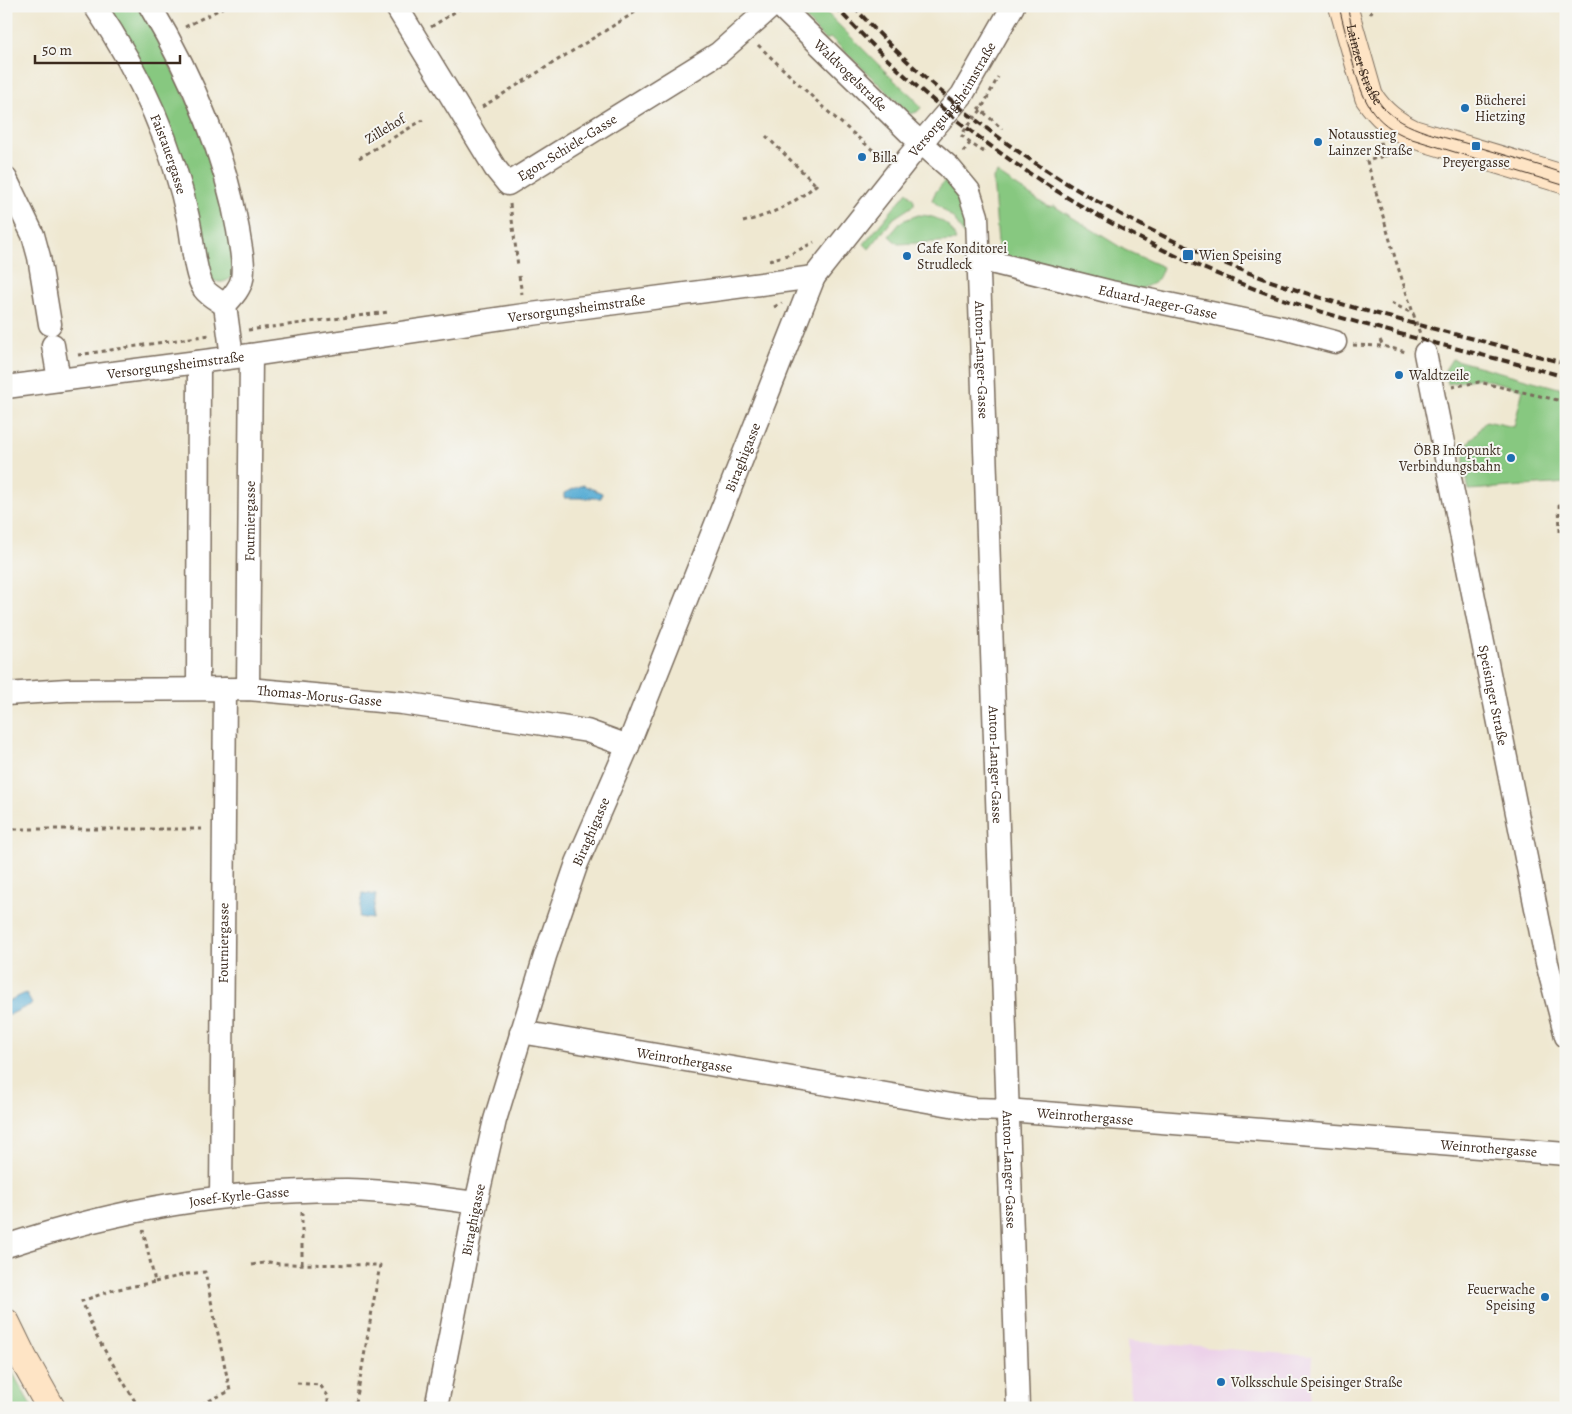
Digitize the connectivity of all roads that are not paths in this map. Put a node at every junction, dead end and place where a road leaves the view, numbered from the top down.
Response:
1 (95, 6) edge
2 (150, 6) edge
3 (396, 6) edge
4 (772, 6) edge
5 (780, 6) edge
6 (1013, 6) edge
7 (1343, 6) edge
8 (921, 143) junction
9 (6, 179) edge
10 (1566, 180) edge
11 (979, 259) junction
12 (814, 278) junction
13 (225, 305) junction
14 (1335, 342) road end
15 (1425, 355) road end
16 (242, 356) junction
17 (199, 362) junction
18 (59, 380) junction
19 (6, 387) edge
20 (198, 688) junction
21 (225, 689) junction
22 (248, 689) junction
23 (6, 694) edge
24 (628, 746) junction
25 (521, 1032) junction
26 (1566, 1036) edge
27 (1008, 1110) junction
28 (1566, 1154) edge
29 (221, 1197) junction
30 (476, 1203) junction
31 (6, 1246) edge
32 (6, 1323) edge
33 (51, 1408) edge
34 (436, 1408) edge
35 (1018, 1408) edge

1 - 13 street, Faistauergasse
2 - 13 street
3 - 4 street, Egon-Schiele-Gasse
5 - 8 street, Waldvogelstraße
6 - 8 street, Versorgungsheimstraße
7 - 10 main road, Lainzer Straße
8 - 11 street, Anton-Langer-Gasse
8 - 12 street, Versorgungsheimstraße
9 - 18 street
11 - 14 street, Eduard-Jaeger-Gasse
11 - 27 street, Anton-Langer-Gasse
12 - 16 street, Versorgungsheimstraße
12 - 24 street, Biraghigasse
13 - 16 street
15 - 26 street, Speisinger Straße
16 - 17 street, Versorgungsheimstraße
16 - 22 street, Fourniergasse
17 - 18 street, Versorgungsheimstraße
17 - 20 street
18 - 19 street, Versorgungsheimstraße
20 - 21 street, Thomas-Morus-Gasse
20 - 23 street, Thomas-Morus-Gasse
21 - 22 street, Thomas-Morus-Gasse
21 - 29 street, Fourniergasse
22 - 24 street, Thomas-Morus-Gasse
24 - 25 street, Biraghigasse
25 - 27 street, Weinrothergasse
25 - 30 street, Biraghigasse
27 - 28 street, Weinrothergasse
27 - 35 street, Anton-Langer-Gasse
29 - 30 street, Josef-Kyrle-Gasse
29 - 31 street, Josef-Kyrle-Gasse
30 - 34 street, Biraghigasse
32 - 33 main road

